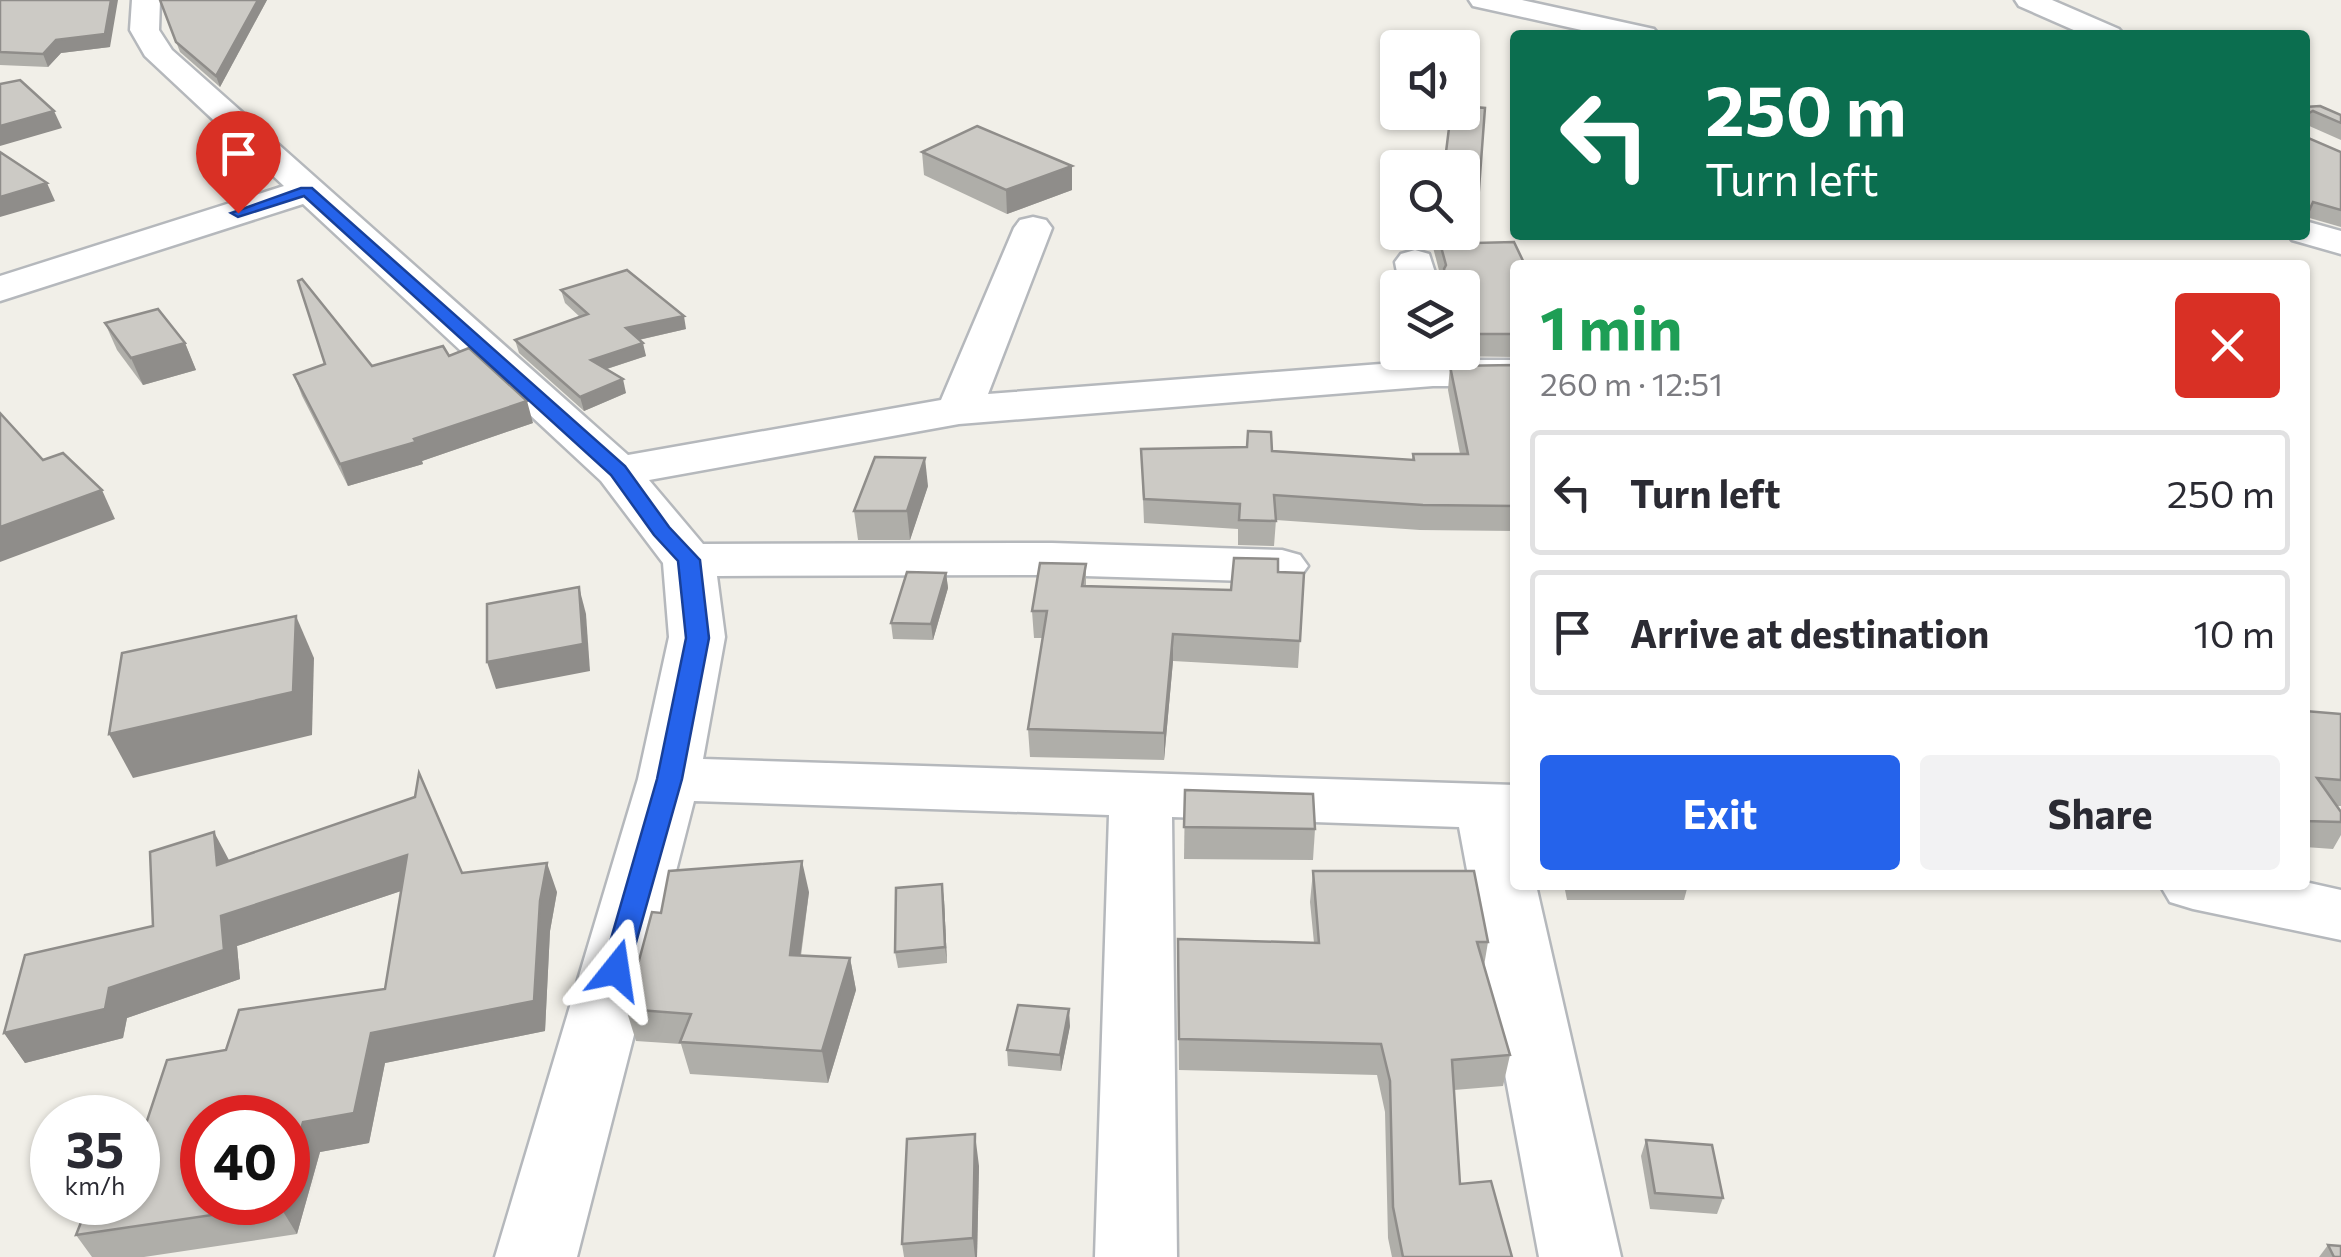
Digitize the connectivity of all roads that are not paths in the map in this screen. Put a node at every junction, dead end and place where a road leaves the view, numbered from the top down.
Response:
1 (146, 0) edge
2 (1483, 0) edge
3 (2029, 0) edge
4 (1623, 30) edge
5 (2098, 30) edge
6 (306, 191) junction
7 (1033, 228) dead end
8 (2310, 234) edge
9 (2341, 243) edge
10 (0, 290) edge
11 (1380, 368) edge
12 (1480, 369) edge
13 (1510, 372) edge
14 (959, 410) junction
15 (618, 470) junction
16 (689, 560) junction
17 (1282, 566) edge
18 (669, 779) junction
19 (1141, 794) junction
20 (1500, 807) edge
21 (1510, 863) edge
22 (1515, 890) edge
23 (2218, 890) edge
24 (2341, 915) edge
25 (536, 1257) edge
26 (1136, 1257) edge
27 (1580, 1257) edge

1 - 6 street
2 - 4 street
3 - 5 street
6 - 10 street
6 - 15 street
7 - 14 street
8 - 9 street
11 - 14 street
12 - 13 street
14 - 15 street
15 - 16 street
16 - 17 street
16 - 18 street
18 - 19 street
18 - 25 street
19 - 20 street
19 - 26 street
20 - 21 street
22 - 27 street
23 - 24 street

